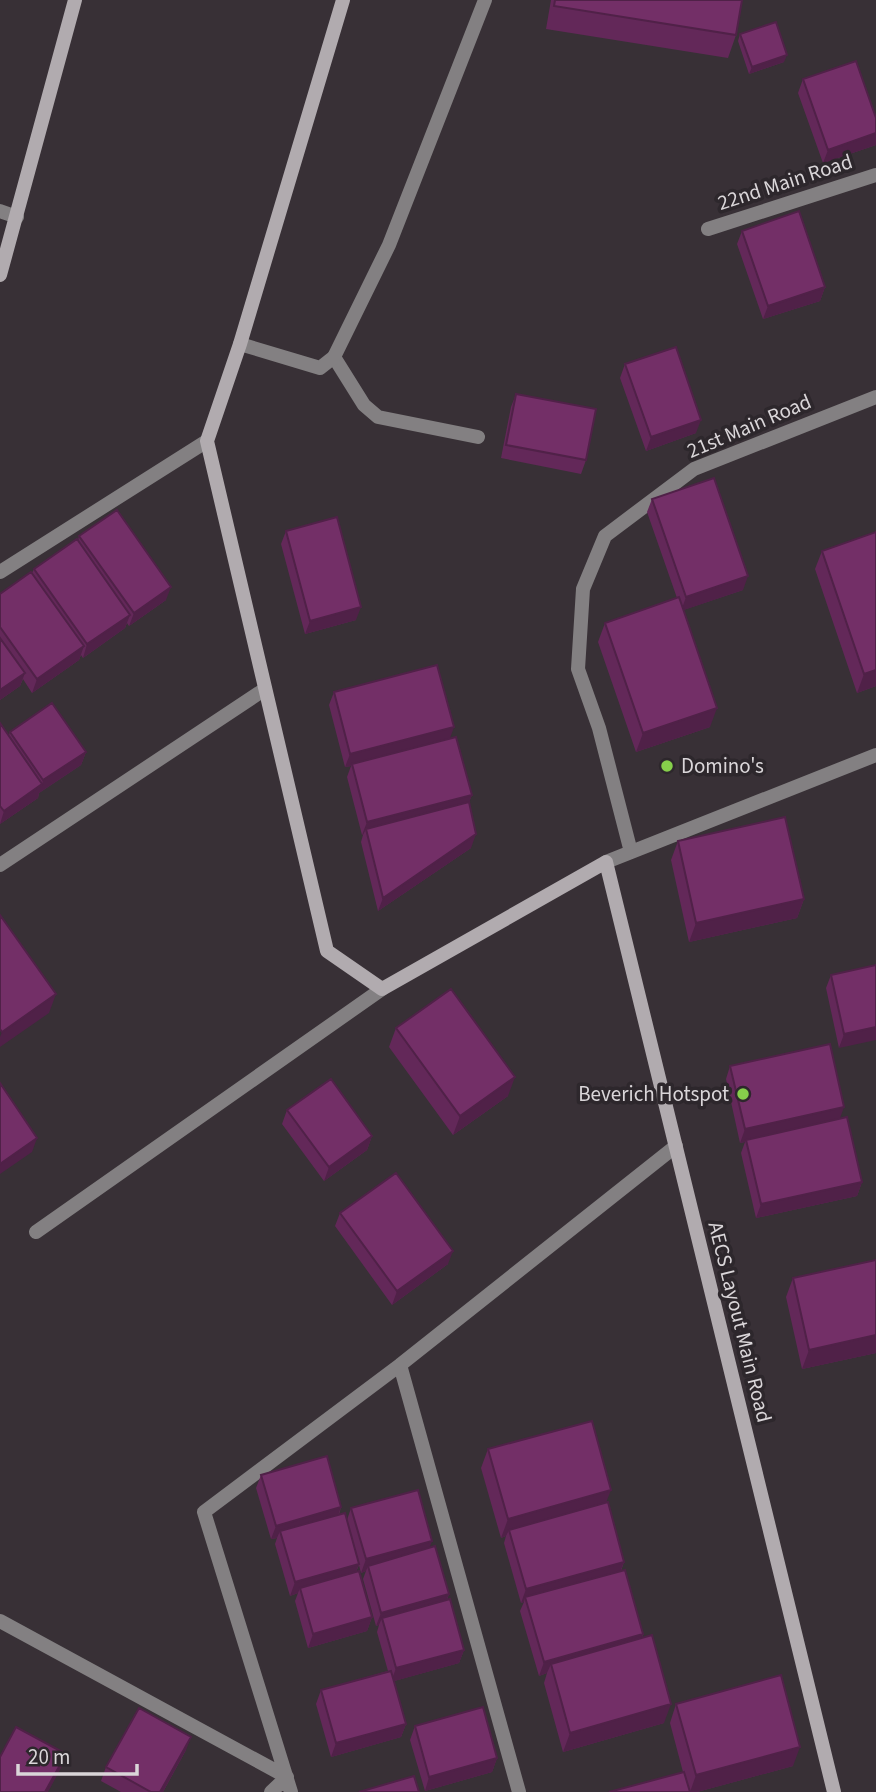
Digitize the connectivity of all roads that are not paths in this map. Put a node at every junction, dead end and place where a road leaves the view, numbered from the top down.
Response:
1 (75, 0) edge
2 (343, 0) edge
3 (485, 0) edge
4 (876, 175) edge
5 (0, 211) edge
6 (17, 217) junction
7 (708, 229) dead end
8 (0, 275) edge
9 (240, 344) junction
10 (334, 357) junction
11 (876, 397) edge
12 (478, 437) dead end
13 (207, 441) junction
14 (0, 572) edge
15 (265, 689) junction
16 (876, 755) edge
17 (631, 852) junction
18 (606, 862) junction
19 (0, 865) edge
20 (382, 989) junction
21 (676, 1146) junction
22 (36, 1232) dead end
23 (400, 1365) junction
24 (0, 1621) edge
25 (287, 1777) junction
26 (271, 1792) edge
27 (291, 1792) edge
28 (519, 1792) edge
29 (834, 1792) edge

1 - 6 street
2 - 9 street
3 - 10 street
4 - 7 street, 22nd Main Road
5 - 6 street
6 - 8 street
9 - 10 street
9 - 13 street
10 - 12 street
11 - 17 street, 21st Main Road
13 - 14 street
13 - 15 street
15 - 19 street
15 - 20 street
16 - 17 street
17 - 18 street
18 - 20 street
18 - 21 street, AECS Layout Main Road
20 - 22 street
21 - 23 street
21 - 29 street, AECS Layout Main Road
23 - 25 street
23 - 28 street
24 - 25 street
25 - 26 street
25 - 27 street

